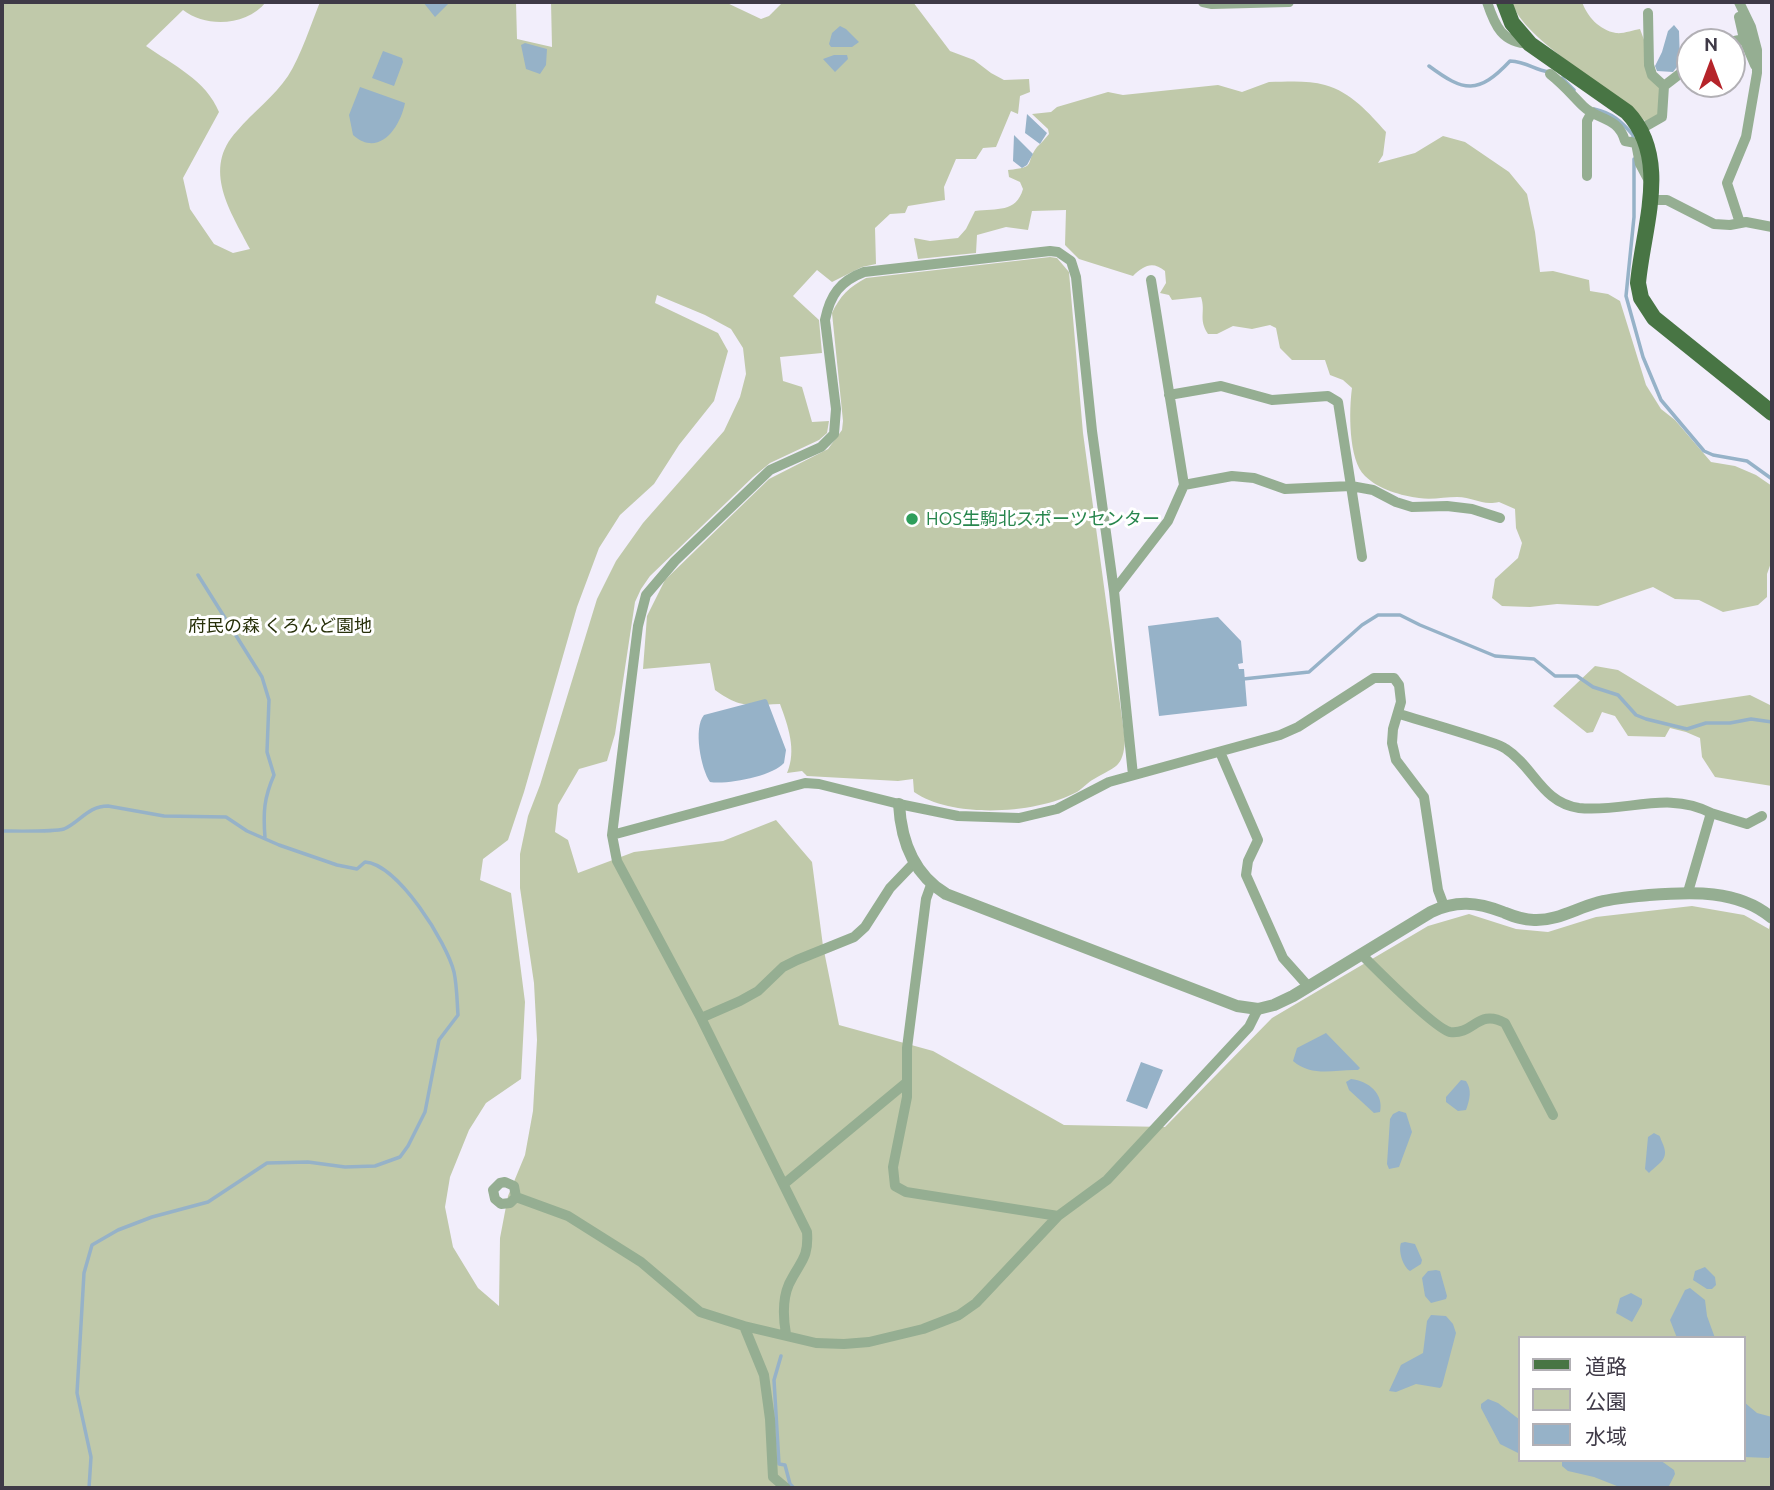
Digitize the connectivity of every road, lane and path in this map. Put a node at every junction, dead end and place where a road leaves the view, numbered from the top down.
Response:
1 (1203, 2) edge
2 (1289, 2) edge
3 (1487, 2) edge
4 (1504, 2) edge
5 (1737, 5) edge
6 (1648, 13) dead end
7 (1743, 28) edge
8 (1746, 43) edge
9 (1530, 44) junction
10 (1757, 68) junction
11 (1550, 74) dead end
12 (1676, 77) edge
13 (1664, 86) junction
14 (1592, 112) junction
15 (1641, 129) junction
16 (1587, 176) dead end
17 (1651, 193) junction
18 (1740, 223) junction
19 (1772, 227) edge
20 (1151, 280) dead end
21 (1169, 395) junction
22 (1772, 413) edge
23 (1184, 485) junction
24 (1351, 486) junction
25 (1500, 518) dead end
26 (1362, 557) dead end
27 (1114, 591) junction
28 (1399, 714) junction
29 (1220, 752) junction
30 (1133, 775) junction
31 (899, 804) junction
32 (1711, 813) junction
33 (1762, 816) dead end
34 (612, 835) junction
35 (914, 863) junction
36 (931, 885) junction
37 (1688, 892) junction
38 (1444, 905) junction
39 (1772, 918) edge
40 (1361, 954) junction
41 (1308, 986) junction
42 (1258, 1009) junction
43 (701, 1018) junction
44 (907, 1082) junction
45 (1553, 1115) dead end
46 (783, 1184) junction
47 (516, 1197) dead end
48 (1058, 1216) junction
49 (744, 1326) junction
50 (786, 1334) junction
51 (786, 1488) edge

1 - 2 street
3 - 9 street
4 - 9 main road
5 - 7 street
5 - 10 street
6 - 13 street
8 - 10 street
9 - 15 main road
10 - 18 street
11 - 14 street
12 - 13 street
13 - 15 street
14 - 16 street
14 - 17 street
15 - 17 main road
17 - 18 street
17 - 22 main road
18 - 19 street
20 - 21 street
21 - 23 street
21 - 24 street
23 - 24 street
23 - 27 street
24 - 25 street
24 - 26 street
27 - 30 street
27 - 34 street
28 - 29 street
28 - 32 street
28 - 38 street
29 - 30 street
29 - 41 street
30 - 31 street
31 - 34 street
31 - 35 street
32 - 33 street
32 - 37 street
34 - 43 street
35 - 36 street
35 - 43 street
36 - 42 street
36 - 44 street
37 - 38 street
37 - 39 street
38 - 40 street
40 - 41 street
40 - 45 street
41 - 42 street
42 - 48 street
43 - 46 street
44 - 46 street
44 - 48 street
46 - 50 street
47 - 49 street
48 - 50 street
49 - 50 street
49 - 51 street

